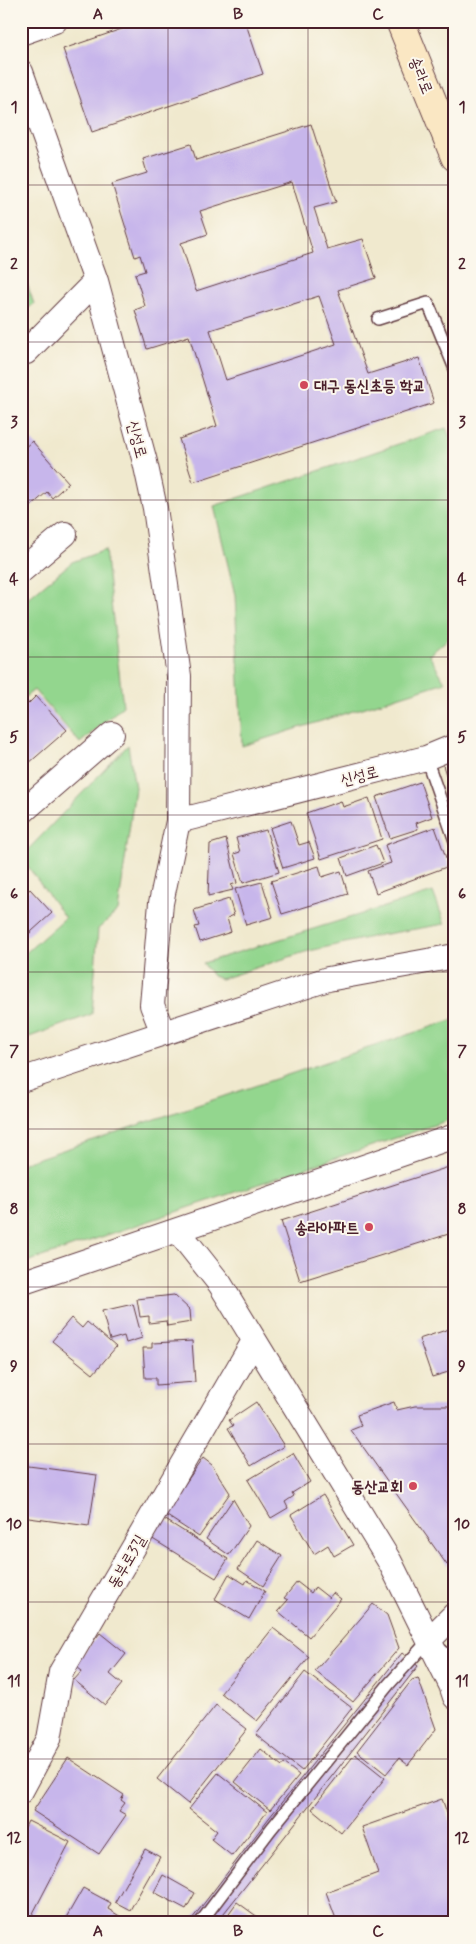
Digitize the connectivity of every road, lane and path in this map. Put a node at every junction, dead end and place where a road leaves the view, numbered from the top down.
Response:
1 (55, 21) edge
2 (400, 21) edge
3 (21, 33) edge
4 (21, 72) edge
5 (455, 157) edge
6 (96, 282) junction
7 (378, 319) dead end
8 (26, 352) dead end
9 (455, 369) edge
10 (65, 534) dead end
11 (21, 571) edge
12 (112, 734) dead end
13 (455, 746) edge
14 (426, 758) junction
15 (21, 813) edge
16 (178, 821) junction
17 (455, 841) edge
18 (455, 956) edge
19 (163, 1033) junction
20 (21, 1080) edge
21 (455, 1136) edge
22 (178, 1231) junction
23 (21, 1283) edge
24 (254, 1341) junction
25 (455, 1614) edge
26 (429, 1640) junction
27 (455, 1661) edge
28 (455, 1697) edge
29 (21, 1791) edge
30 (200, 1923) edge

1 - 3 street
2 - 5 main road, 송라로
4 - 6 street, 신성로
6 - 8 street
6 - 16 street, 신성로
7 - 9 lane
10 - 11 street
12 - 15 street
13 - 14 street
14 - 16 street, 신성로
14 - 17 lane
16 - 19 street, 신성로
18 - 19 street
19 - 20 street
21 - 22 street
22 - 23 street
22 - 24 street
24 - 26 street
24 - 29 street, 동부로3길
25 - 26 street
26 - 27 lane
26 - 28 street
26 - 30 lane

